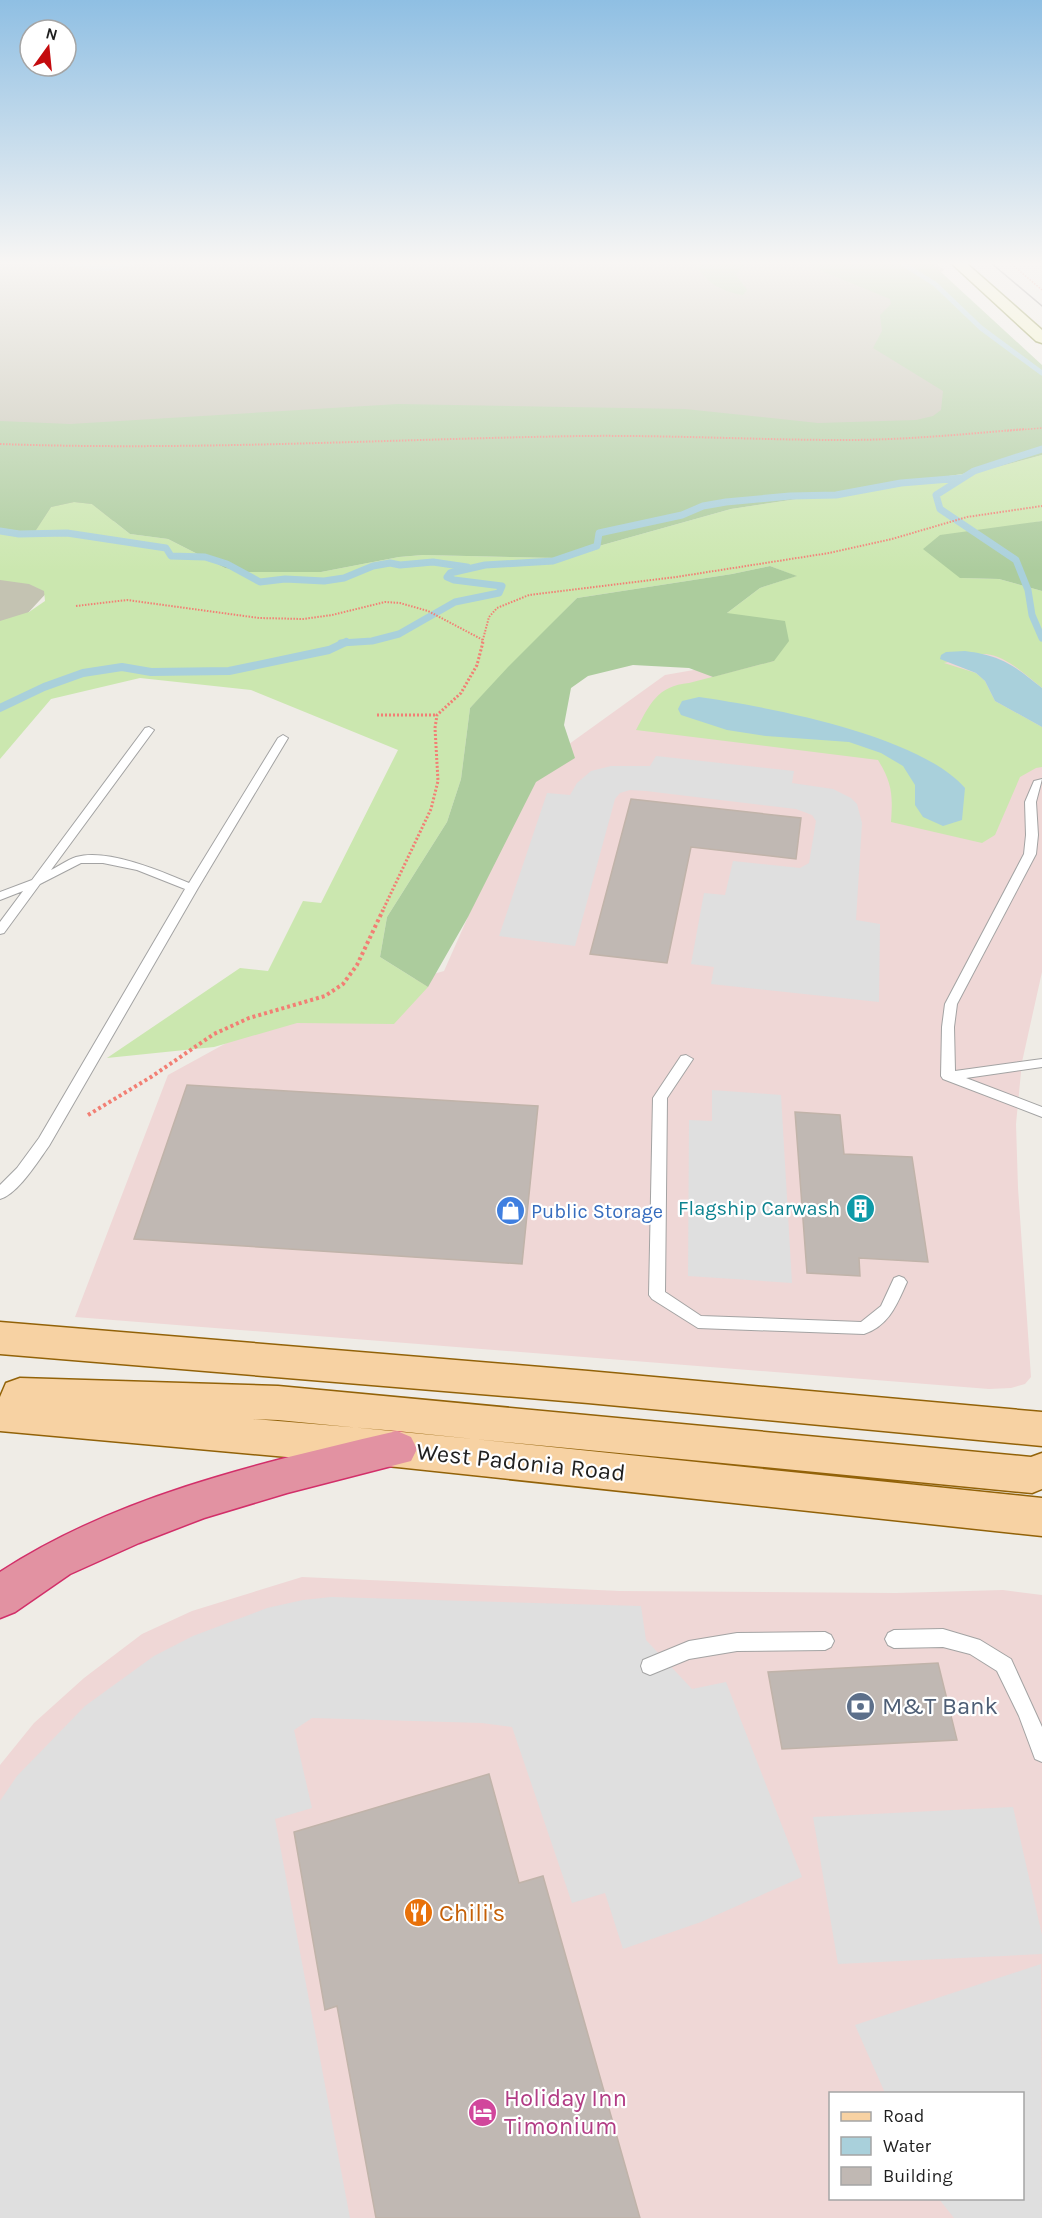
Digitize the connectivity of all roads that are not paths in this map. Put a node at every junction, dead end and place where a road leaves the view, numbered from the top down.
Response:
1 (149, 730) dead end
2 (283, 738) dead end
3 (1042, 782) edge
4 (36, 882) junction
5 (192, 888) junction
6 (0, 896) edge
7 (0, 930) edge
8 (686, 1059) dead end
9 (1042, 1063) edge
10 (948, 1076) junction
11 (1042, 1112) edge
12 (0, 1194) edge
13 (898, 1282) dead end
14 (0, 1338) edge
15 (0, 1398) edge
16 (0, 1414) edge
17 (1042, 1429) edge
18 (397, 1449) junction
19 (1042, 1471) edge
20 (1042, 1517) edge
21 (0, 1597) edge
22 (894, 1639) dead end
23 (825, 1641) dead end
24 (650, 1666) dead end
25 (1042, 1752) edge

1 - 4 lane
2 - 5 lane
3 - 10 lane
4 - 5 lane
4 - 6 lane
4 - 7 lane
5 - 12 lane
8 - 13 lane
9 - 10 lane
10 - 11 lane
14 - 17 main road
15 - 19 main road
16 - 18 main road, West Padonia Road
18 - 20 main road, West Padonia Road
18 - 21 highway
22 - 25 lane
23 - 24 lane

